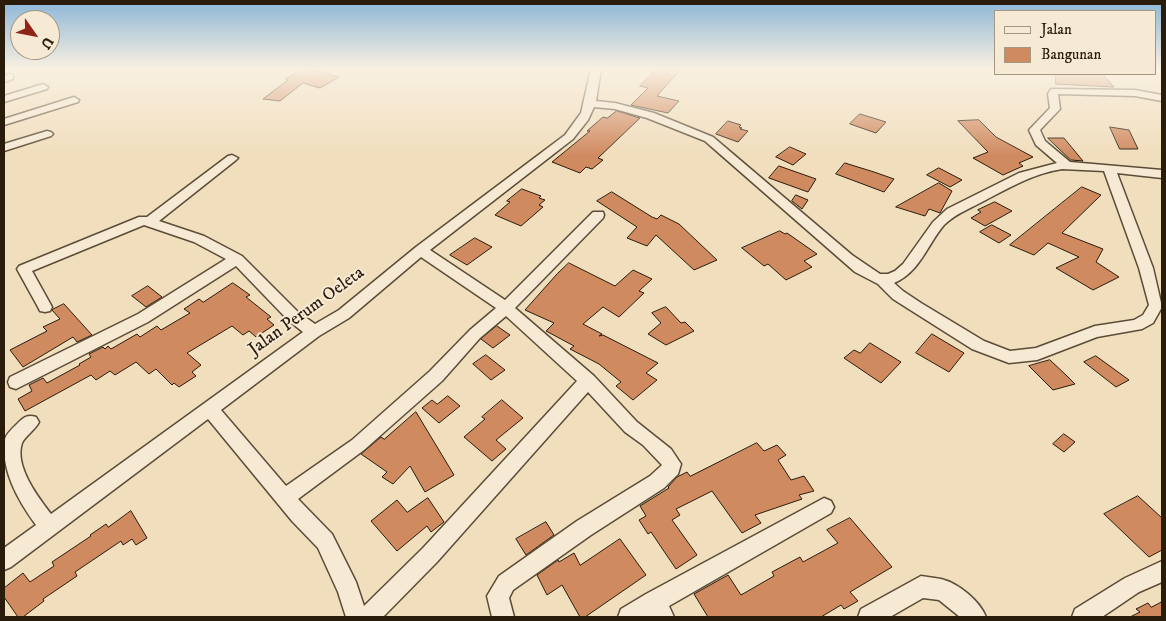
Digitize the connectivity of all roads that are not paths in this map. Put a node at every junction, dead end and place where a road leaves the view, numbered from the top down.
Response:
1 (592, 98) edge
2 (1054, 98) edge
3 (74, 100) dead end
4 (591, 104) junction
5 (4, 122) edge
6 (47, 134) dead end
7 (4, 148) edge
8 (232, 158) dead end
9 (1067, 165) junction
10 (1109, 168) junction
11 (1162, 174) edge
12 (598, 215) dead end
13 (149, 222) junction
14 (421, 250) junction
15 (237, 259) junction
16 (882, 279) junction
17 (45, 306) dead end
18 (506, 308) junction
19 (314, 332) junction
20 (588, 381) junction
21 (16, 382) dead end
22 (209, 408) junction
23 (30, 422) dead end
24 (286, 497) junction
25 (824, 507) dead end
26 (50, 527) junction
27 (4, 560) edge
28 (1162, 571) edge
29 (658, 609) edge
30 (358, 617) edge
31 (368, 617) edge
32 (503, 617) edge
33 (629, 617) edge
34 (869, 617) edge
35 (974, 617) edge
36 (1083, 617) edge

1 - 4 street, Jalan Perum Oeleta
2 - 9 street
3 - 5 street
4 - 14 street, Jalan Perum Oeleta
4 - 16 street
6 - 7 street
8 - 13 street
9 - 10 street
9 - 16 street
10 - 11 street
10 - 16 street
12 - 18 street
13 - 15 street
13 - 17 street
14 - 18 street
14 - 19 street, Jalan Perum Oeleta
15 - 19 street
15 - 21 street
18 - 20 street
18 - 24 street
19 - 22 street, Jalan Perum Oeleta
20 - 31 street
20 - 32 street
22 - 24 street
22 - 26 street, Jalan Perum Oeleta
23 - 26 street
24 - 30 street
25 - 29 street
26 - 27 street, Jalan Perum Oeleta
28 - 36 street
29 - 33 street
34 - 35 street

